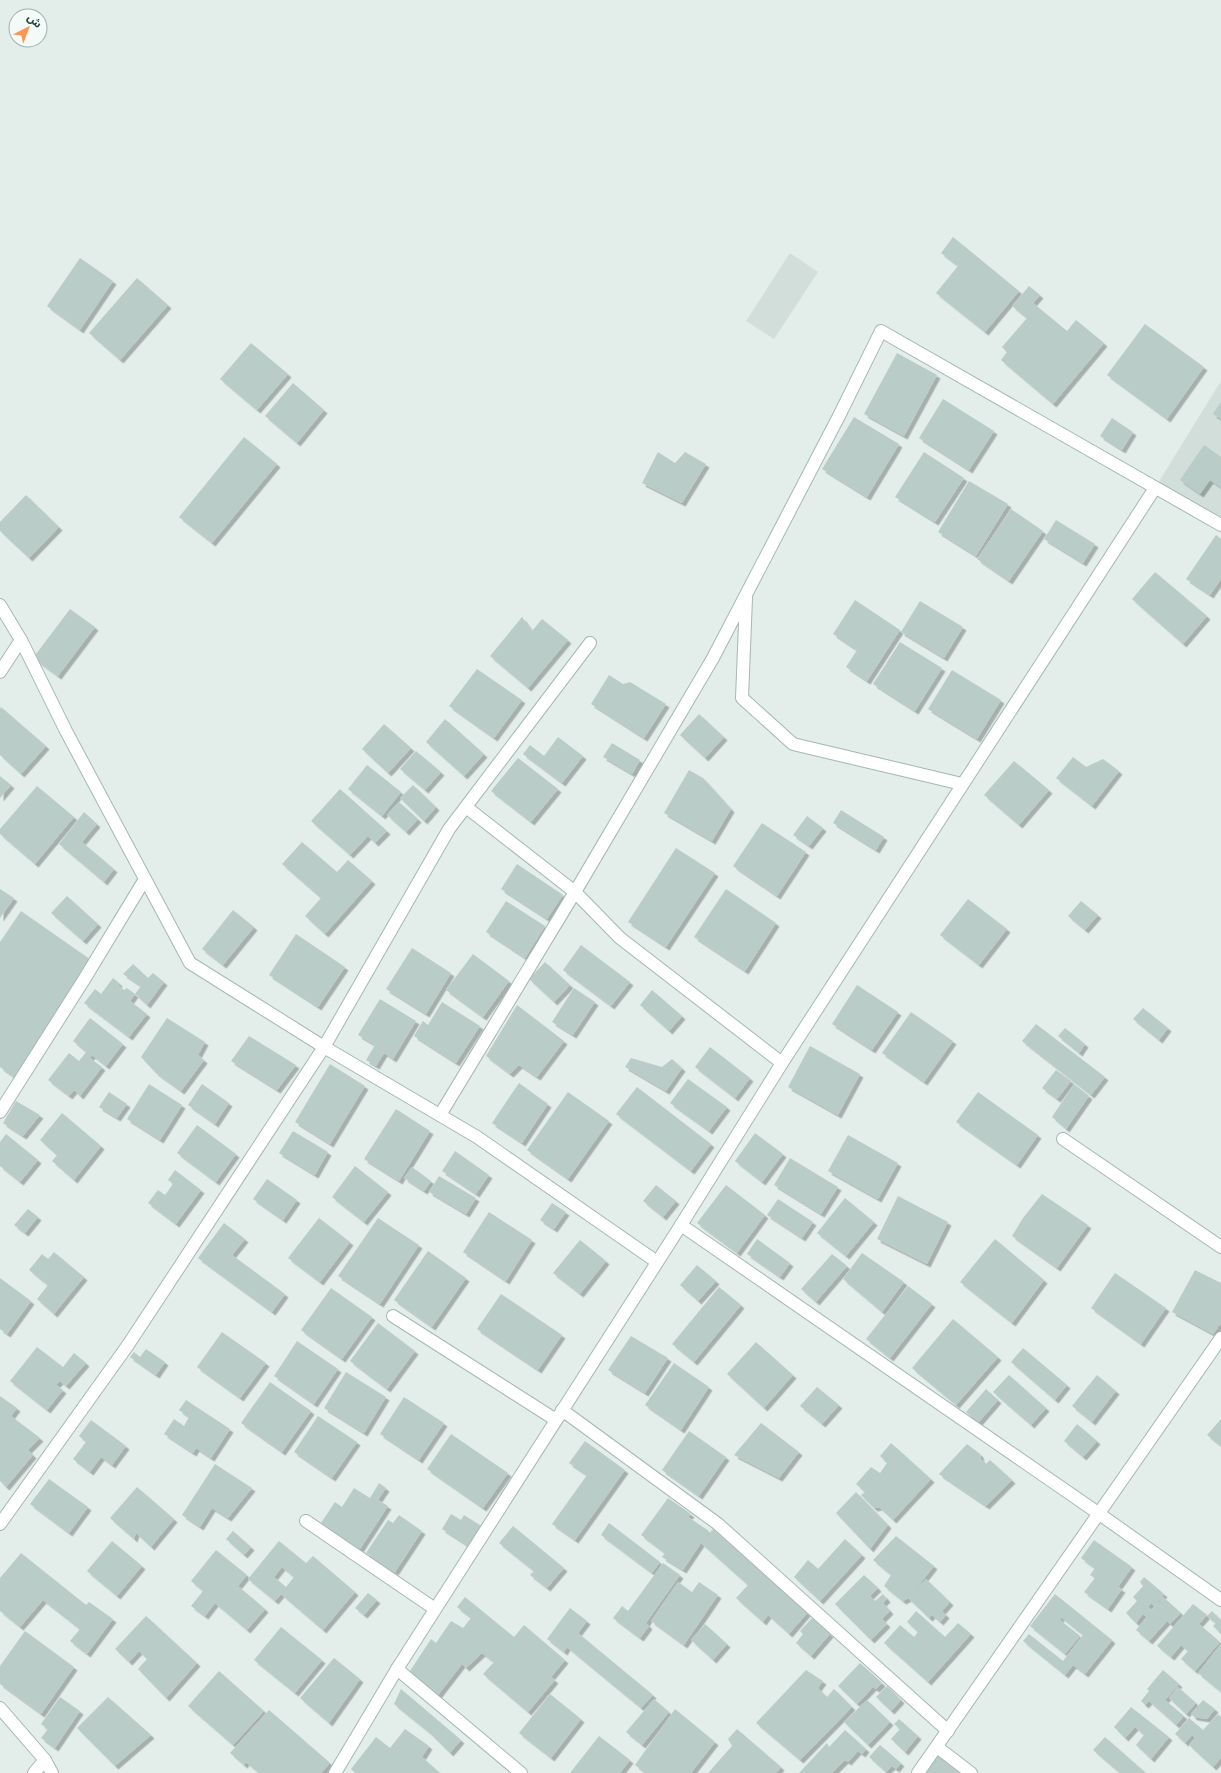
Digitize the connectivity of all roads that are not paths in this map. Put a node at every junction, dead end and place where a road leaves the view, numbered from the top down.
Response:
1 (1154, 488) junction
2 (1221, 525) edge
3 (746, 595) junction
4 (0, 604) edge
5 (21, 640) junction
6 (590, 642) dead end
7 (0, 672) edge
8 (962, 784) junction
9 (466, 807) junction
10 (144, 880) junction
11 (575, 892) junction
12 (324, 1048) junction
13 (782, 1063) junction
14 (0, 1112) edge
15 (440, 1115) junction
16 (1063, 1139) dead end
17 (681, 1224) junction
18 (1221, 1247) edge
19 (657, 1262) junction
20 (393, 1316) dead end
21 (1221, 1338) edge
22 (559, 1415) junction
23 (1098, 1513) junction
24 (306, 1521) dead end
25 (0, 1524) edge
26 (1221, 1600) edge
27 (435, 1609) junction
28 (397, 1669) junction
29 (0, 1708) edge
30 (948, 1731) junction
31 (937, 1747) junction
32 (45, 1760) junction
33 (34, 1773) edge
34 (52, 1773) edge
35 (335, 1773) edge
36 (522, 1773) edge
37 (918, 1773) edge
38 (971, 1773) edge

1 - 2 street
1 - 3 street
1 - 8 street
3 - 8 street
3 - 11 street
4 - 5 street
5 - 7 street
5 - 10 street
6 - 9 street
8 - 13 street
9 - 11 street
9 - 12 street
10 - 12 street
10 - 14 street
11 - 13 street
11 - 15 street
12 - 15 street
12 - 25 street
13 - 17 street
15 - 19 street
16 - 18 street
17 - 19 street
17 - 23 street
19 - 22 street
20 - 22 street
21 - 23 street
22 - 27 street
22 - 30 street
23 - 26 street
23 - 30 street
24 - 27 street
27 - 28 street
28 - 35 street
28 - 36 street
29 - 32 street
30 - 31 street
31 - 37 street
31 - 38 street
32 - 33 street
32 - 34 street

